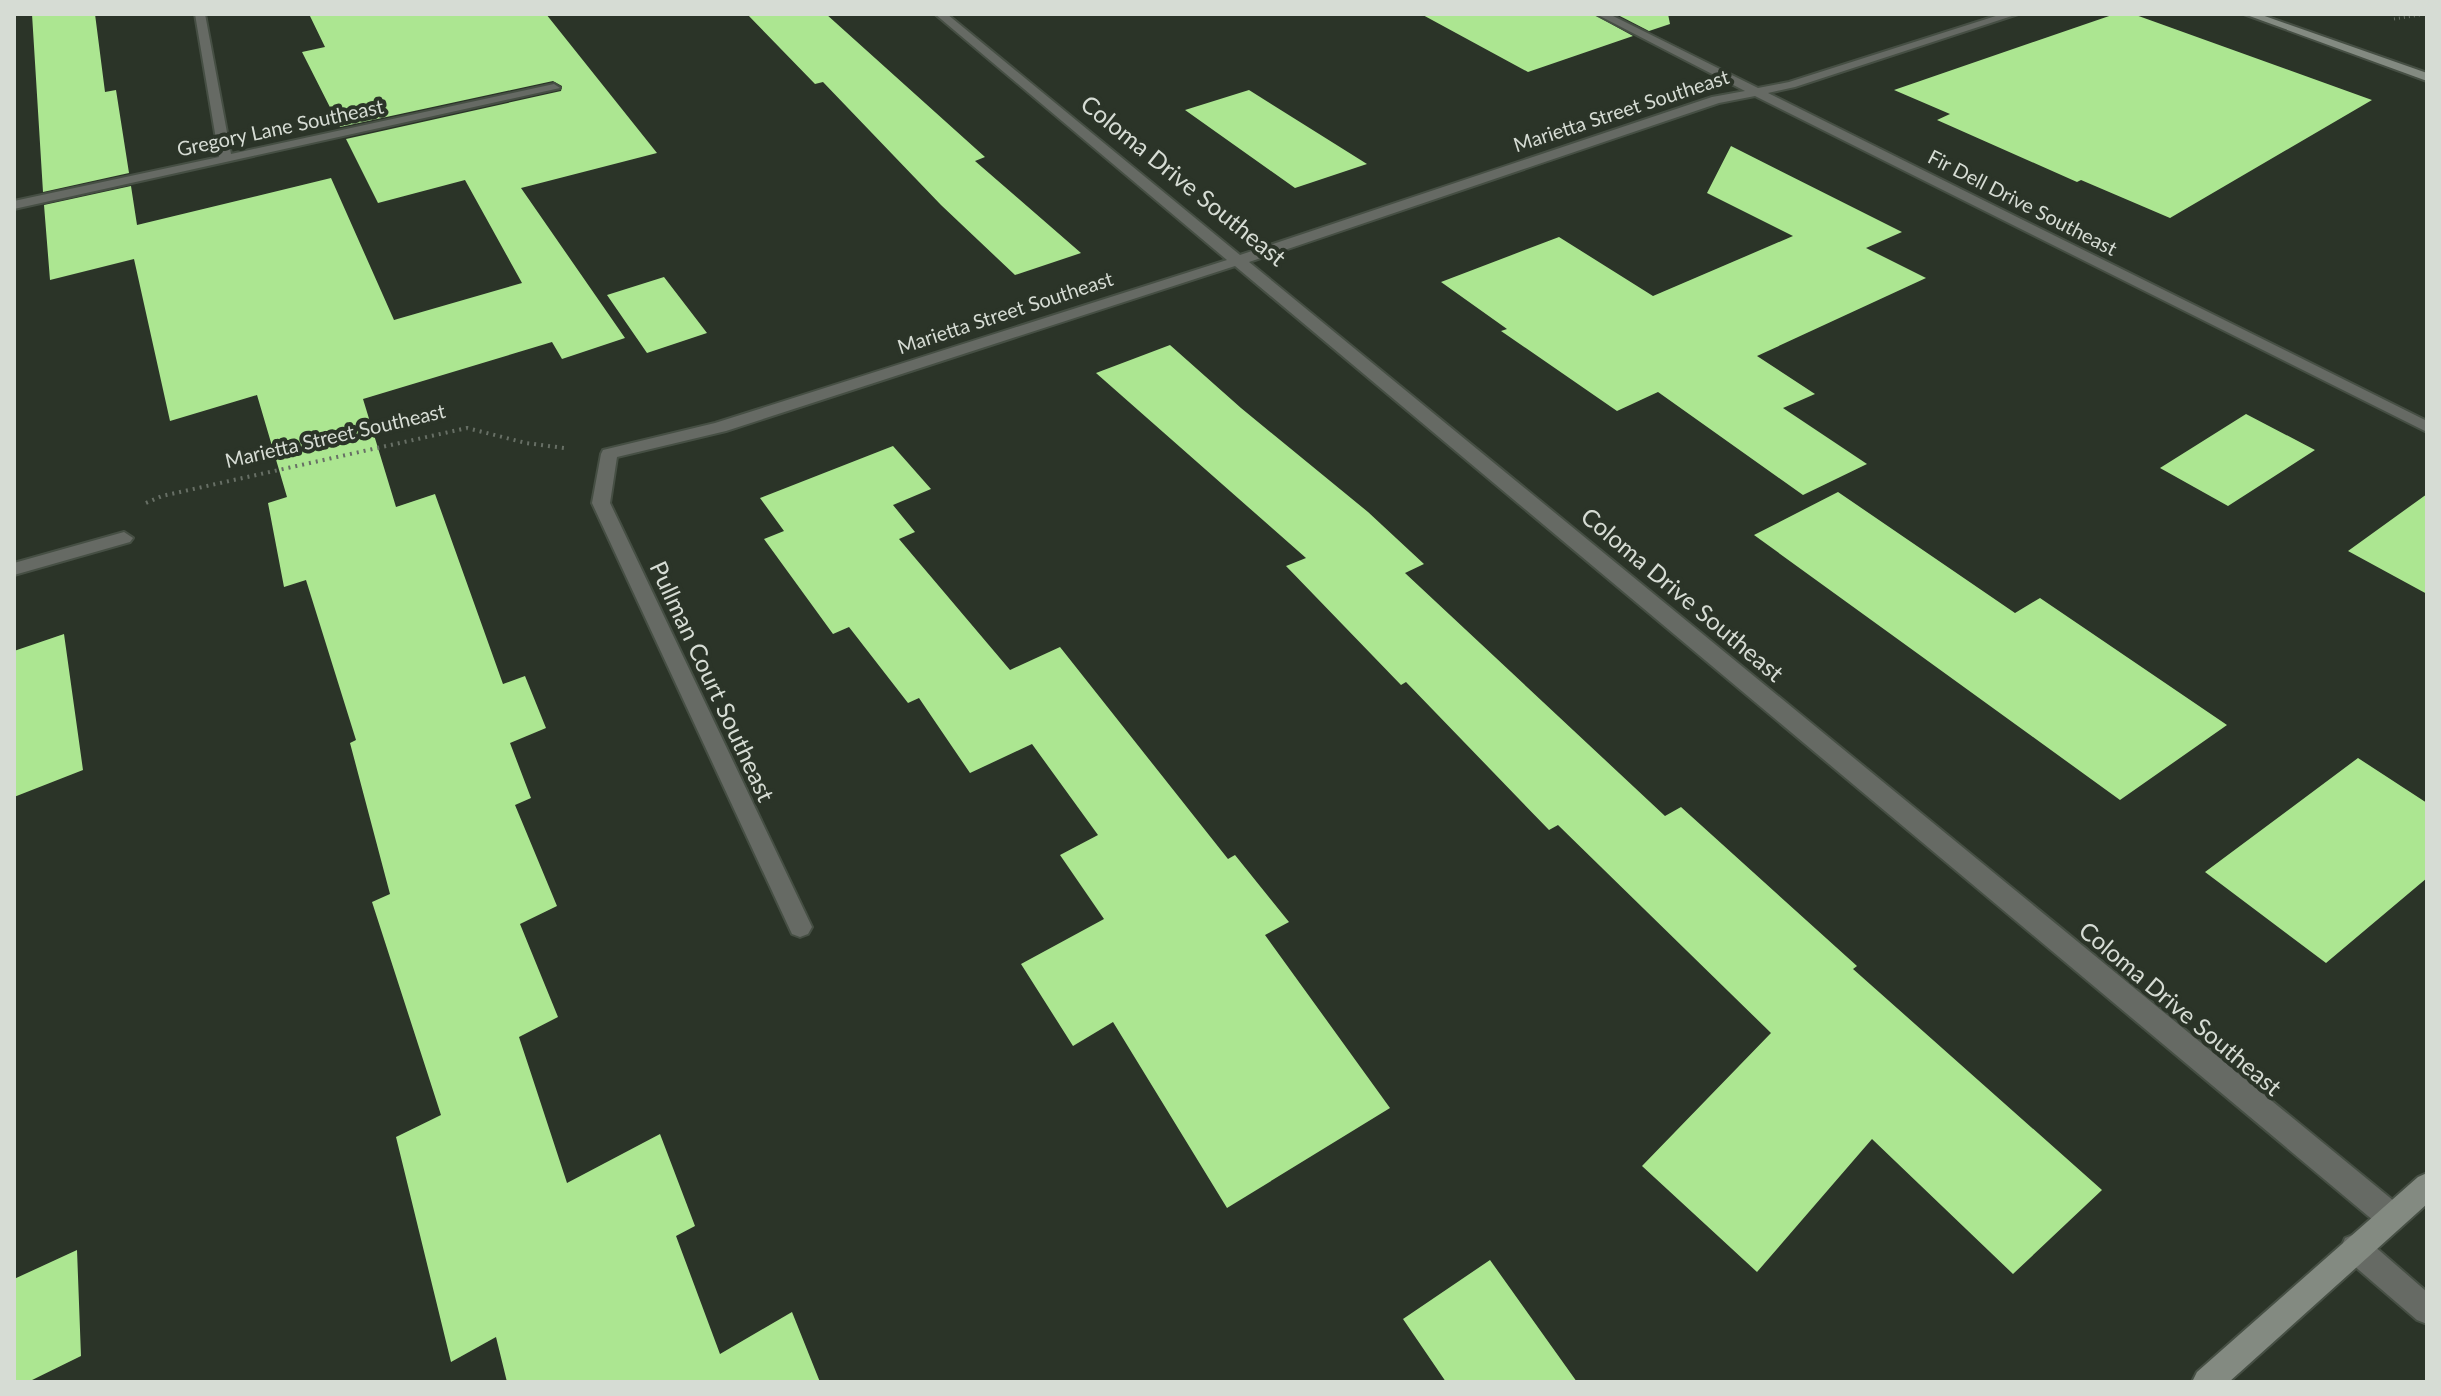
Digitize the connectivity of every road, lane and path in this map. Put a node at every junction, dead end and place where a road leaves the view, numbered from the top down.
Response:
1 (200, 14) edge
2 (940, 14) edge
3 (1601, 14) edge
4 (2013, 14) edge
5 (2249, 14) edge
6 (2427, 77) edge
7 (554, 88) dead end
8 (1758, 91) junction
9 (226, 159) junction
10 (14, 205) edge
11 (1240, 260) junction
12 (2427, 427) edge
13 (609, 454) junction
14 (124, 538) joint
15 (14, 569) edge
16 (800, 927) dead end
17 (2427, 1186) edge
18 (2390, 1216) junction
19 (2355, 1248) junction
20 (2427, 1310) edge
21 (2207, 1382) edge

1 - 9 street
2 - 11 street, Coloma Drive Southeast
3 - 8 street, Fir Dell Drive Southeast
4 - 8 street, Marietta Street Southeast
5 - 6 street
7 - 9 street, Gregory Lane Southeast
8 - 11 street, Marietta Street Southeast
8 - 12 street, Fir Dell Drive Southeast
9 - 10 street, Gregory Lane Southeast
11 - 13 street, Marietta Street Southeast
11 - 18 street, Coloma Drive Southeast
13 - 14 path, Marietta Street Southeast
13 - 16 street, Pullman Court Southeast
14 - 15 street
17 - 18 street
18 - 19 street
19 - 20 street
19 - 21 street

